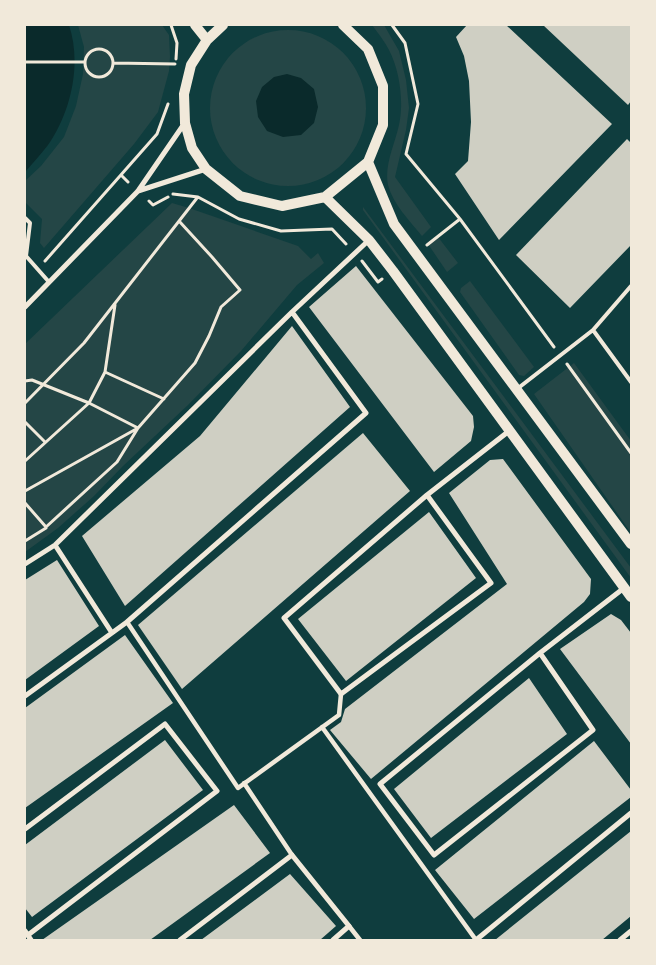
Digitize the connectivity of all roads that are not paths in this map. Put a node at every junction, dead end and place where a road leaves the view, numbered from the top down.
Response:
1 (195, 25) edge
2 (223, 25) edge
3 (344, 25) edge
4 (207, 40) junction
5 (185, 123) junction
6 (368, 162) junction
7 (206, 169) junction
8 (138, 191) junction
9 (325, 197) junction
10 (25, 218) edge
11 (369, 240) junction
12 (49, 282) junction
13 (631, 286) edge
14 (25, 307) edge
15 (292, 312) junction
16 (593, 330) junction
17 (631, 382) edge
18 (517, 389) junction
19 (510, 431) junction
20 (427, 495) junction
21 (631, 544) edge
22 (54, 545) junction
23 (25, 564) edge
24 (624, 588) junction
25 (631, 597) edge
26 (127, 622) junction
27 (112, 633) junction
28 (540, 653) junction
29 (341, 694) junction
30 (25, 696) edge
31 (322, 727) junction
32 (244, 783) junction
33 (631, 813) edge
34 (25, 829) edge
35 (292, 855) junction
36 (349, 926) junction
37 (631, 931) edge
38 (26, 933) edge
39 (31, 940) edge
40 (180, 940) edge
41 (333, 940) edge
42 (360, 940) edge
43 (476, 940) edge
44 (620, 940) edge

1 - 4 main road
2 - 4 main road
3 - 6 main road
4 - 5 main road
5 - 7 main road
5 - 8 street
6 - 9 main road
6 - 18 main road
7 - 8 street
7 - 9 main road
8 - 12 street
9 - 11 main road
10 - 12 lane
11 - 15 street
11 - 19 main road
12 - 14 street
13 - 16 lane
15 - 22 street
15 - 26 street
16 - 17 lane
16 - 18 lane
18 - 21 main road
19 - 20 street
19 - 24 main road
20 - 29 street
20 - 29 street
22 - 23 street
22 - 27 street
24 - 25 main road
24 - 28 street
26 - 27 street
26 - 32 street
27 - 30 street
28 - 28 street
29 - 31 street
31 - 32 street
31 - 43 street
32 - 35 street
33 - 43 street
34 - 38 street
35 - 36 street
35 - 40 street
36 - 41 street
36 - 42 street
37 - 44 street
38 - 39 street

